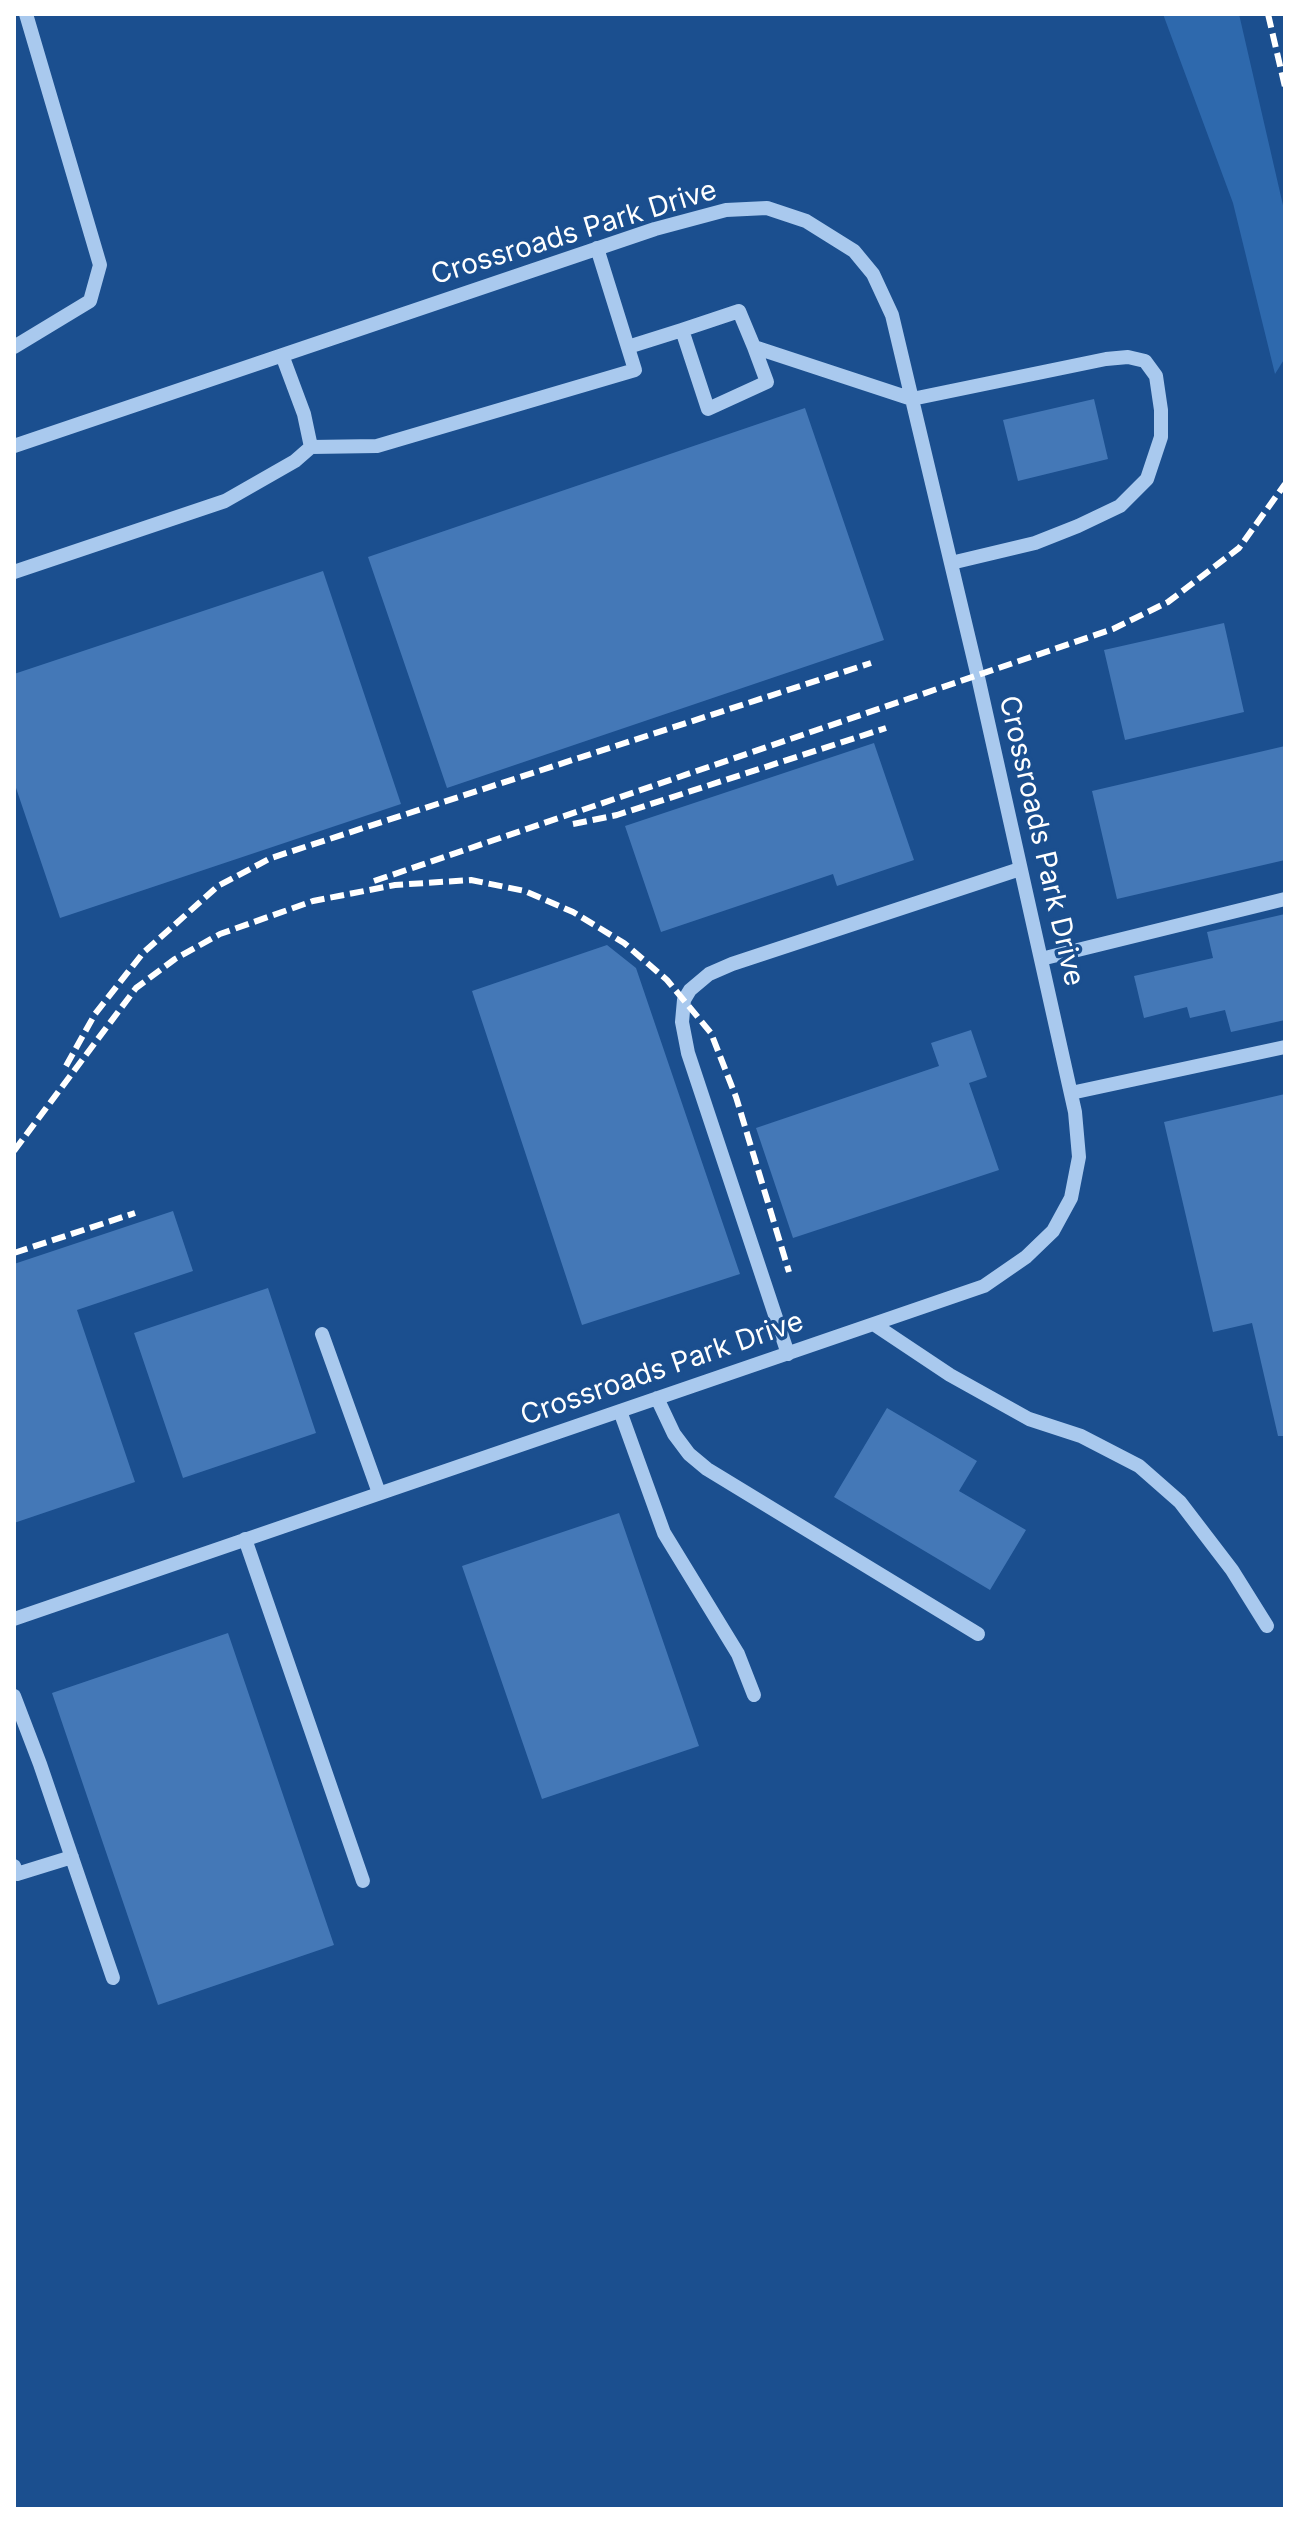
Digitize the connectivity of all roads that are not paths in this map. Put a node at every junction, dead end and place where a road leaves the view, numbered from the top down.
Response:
1 (26, 14) edge
2 (597, 248) junction
3 (682, 330) junction
4 (14, 347) edge
5 (628, 347) junction
6 (754, 347) junction
7 (282, 355) junction
8 (912, 399) junction
9 (14, 446) edge
10 (311, 447) junction
11 (951, 563) junction
12 (14, 572) edge
13 (1020, 869) junction
14 (1285, 899) edge
15 (1041, 959) junction
16 (1285, 1047) edge
17 (1071, 1093) junction
18 (875, 1325) junction
19 (322, 1334) dead end
20 (788, 1354) junction
21 (657, 1398) junction
22 (620, 1411) junction
23 (379, 1493) junction
24 (245, 1539) junction
25 (14, 1619) edge
26 (1267, 1626) dead end
27 (978, 1634) dead end
28 (754, 1695) dead end
29 (14, 1696) edge
30 (20, 1727) edge
31 (72, 1857) junction
32 (14, 1866) edge
33 (363, 1881) dead end
34 (113, 1978) dead end

1 - 4 street
2 - 5 street
2 - 7 street, Crossroads Park Drive
2 - 8 street, Crossroads Park Drive
3 - 5 street
3 - 6 street
3 - 6 street
5 - 10 street
6 - 8 street
7 - 9 street, Crossroads Park Drive
7 - 10 street
8 - 11 street, Crossroads Park Drive
8 - 11 street
10 - 12 street
11 - 13 street, Crossroads Park Drive
13 - 15 street, Crossroads Park Drive
13 - 20 street
14 - 15 street
15 - 17 street, Crossroads Park Drive
16 - 17 street
17 - 18 street, Crossroads Park Drive
18 - 20 street, Crossroads Park Drive
18 - 26 street
19 - 23 street
20 - 21 street, Crossroads Park Drive
21 - 22 street, Crossroads Park Drive
21 - 27 street
22 - 23 street, Crossroads Park Drive
22 - 28 street
23 - 24 street, Crossroads Park Drive
24 - 25 street, Crossroads Park Drive
24 - 33 street
29 - 30 street
30 - 31 street
31 - 32 street
31 - 34 street

